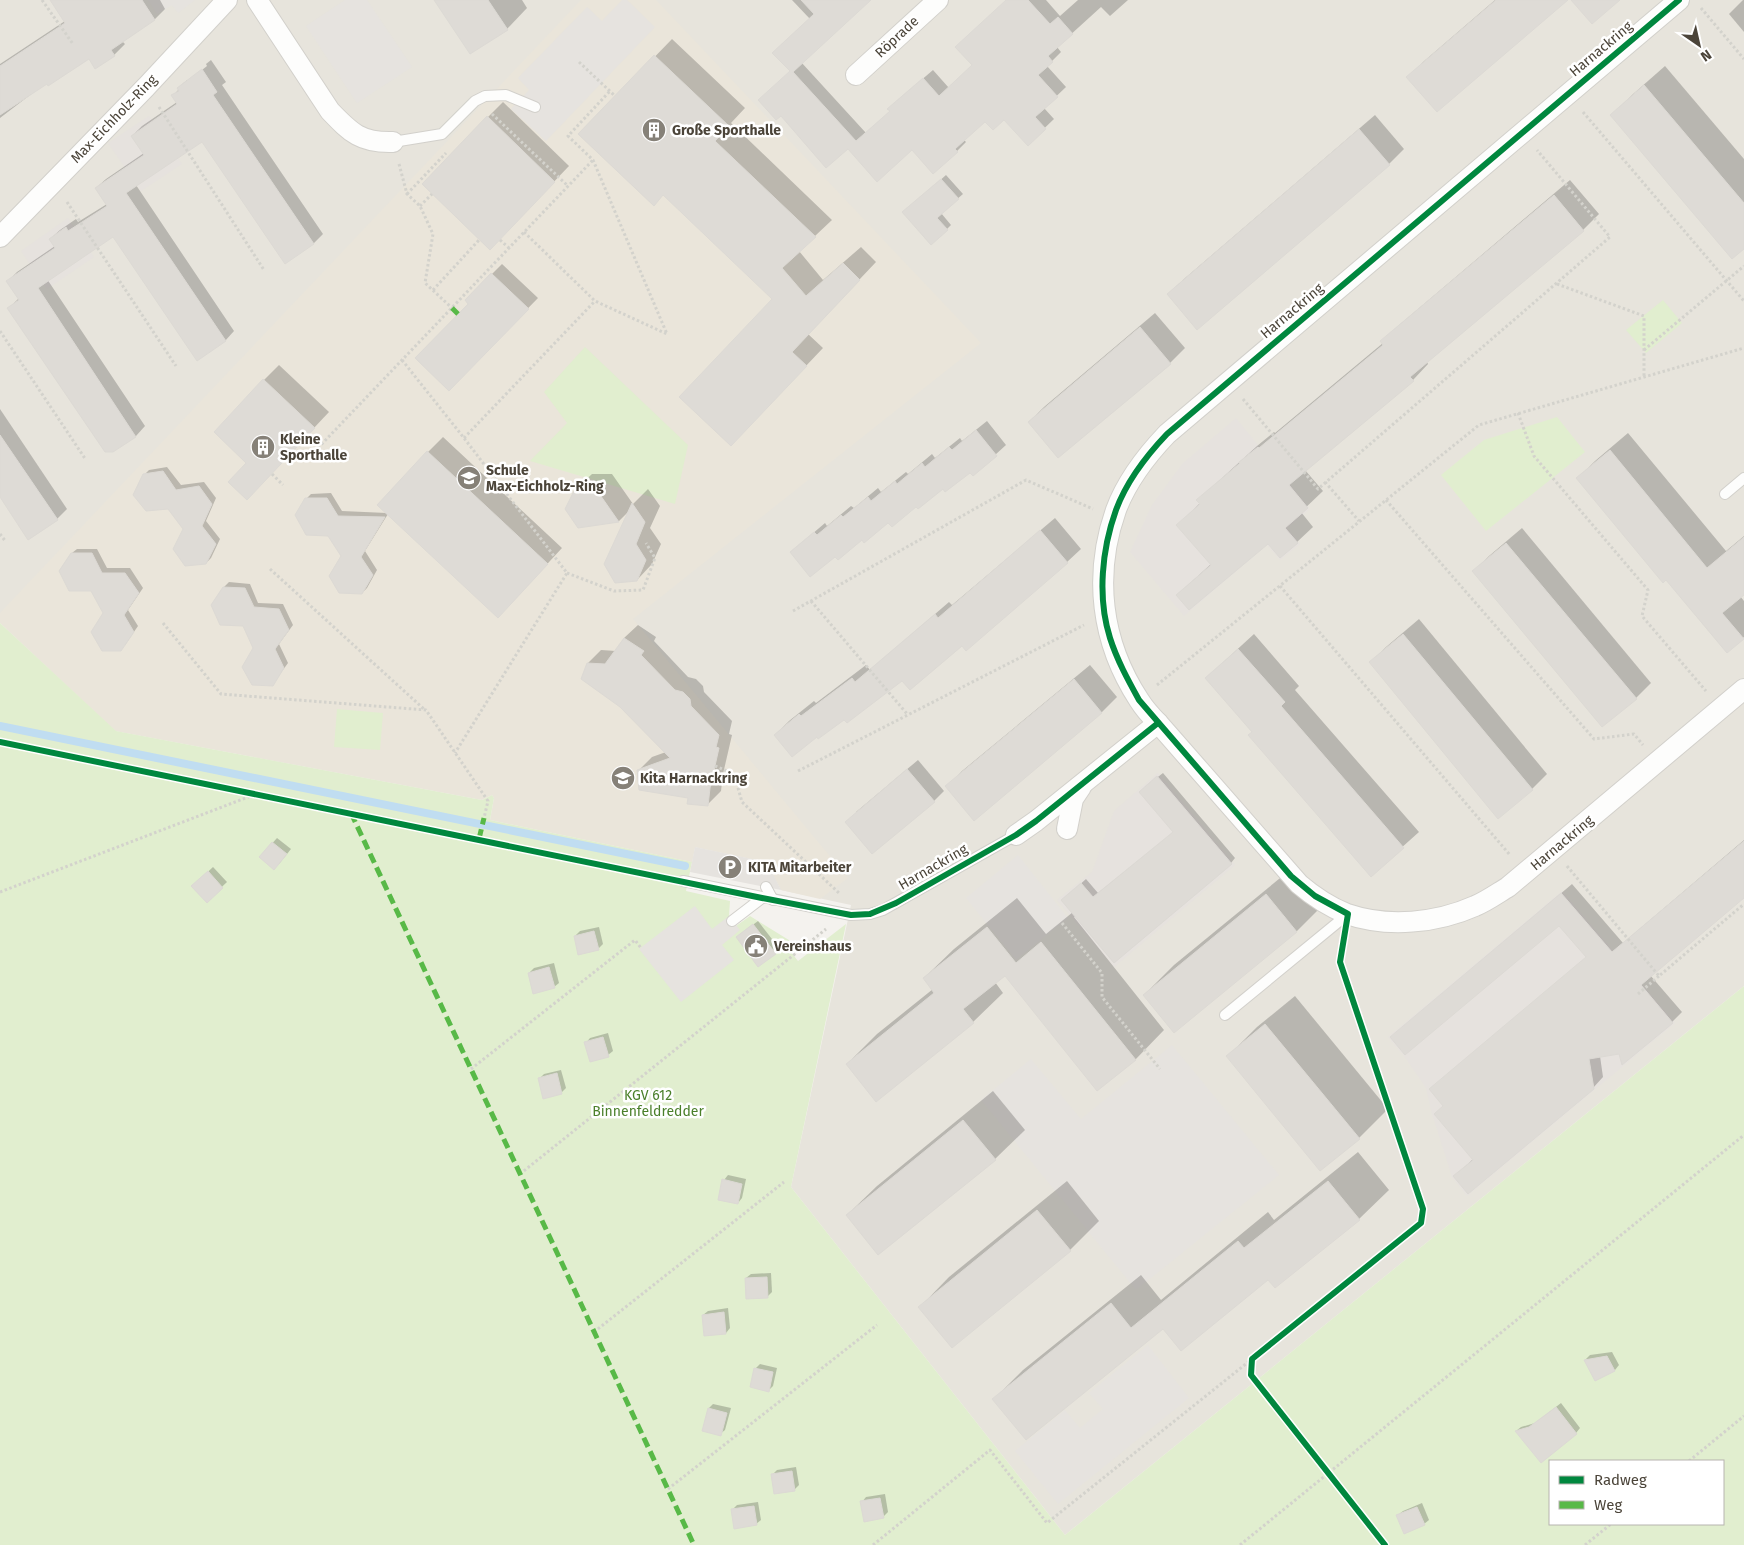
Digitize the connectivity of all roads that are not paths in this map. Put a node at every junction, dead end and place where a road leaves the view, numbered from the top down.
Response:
1 (227, 0) edge
2 (257, 0) edge
3 (938, 0) edge
4 (1679, 0) edge
5 (856, 75) dead end
6 (535, 107) dead end
7 (393, 142) joint
8 (0, 237) edge
9 (1744, 478) edge
10 (1725, 494) dead end
11 (1744, 688) edge
12 (1158, 723) junction
13 (1088, 780) junction
14 (1067, 829) dead end
15 (1016, 835) joint
16 (683, 881) dead end
17 (766, 887) dead end
18 (768, 899) junction
19 (1348, 914) junction
20 (732, 921) dead end
21 (1224, 1015) dead end

1 - 8 street, Max-Eichholz-Ring
2 - 7 street
3 - 5 street, Röprade
4 - 12 street, Harnackring
6 - 7 lane
9 - 10 lane
11 - 19 street, Harnackring
12 - 13 street, Harnackring
12 - 19 street, Harnackring
13 - 14 street, Harnackring
13 - 15 street, Harnackring
15 - 18 lane, Harnackring
16 - 18 lane, Harnackring
17 - 18 lane
18 - 20 lane
19 - 21 lane

